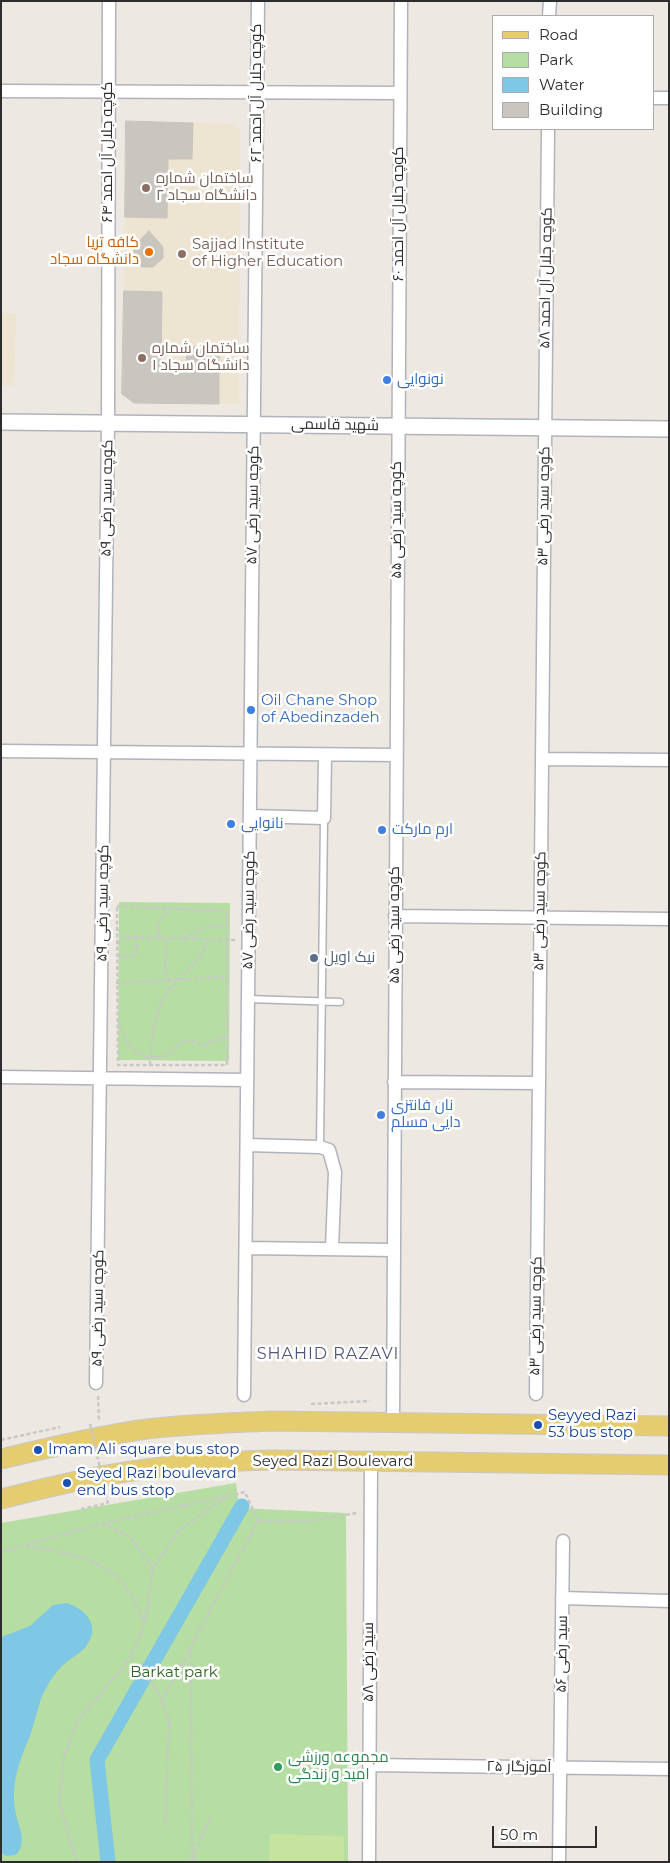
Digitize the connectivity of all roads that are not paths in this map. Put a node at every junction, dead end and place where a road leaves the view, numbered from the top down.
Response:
1 (109, 1) edge
2 (258, 1) edge
3 (401, 1) edge
4 (550, 1) edge
5 (550, 15) edge
6 (1, 91) edge
7 (109, 92) junction
8 (258, 92) junction
9 (400, 92) junction
10 (655, 98) edge
11 (669, 98) edge
12 (548, 130) edge
13 (1, 422) edge
14 (108, 423) junction
15 (254, 424) junction
16 (398, 426) junction
17 (545, 428) junction
18 (669, 429) edge
19 (1, 751) edge
20 (104, 752) junction
21 (250, 754) junction
22 (396, 755) junction
23 (325, 756) junction
24 (542, 759) junction
25 (669, 760) edge
26 (250, 816) junction
27 (324, 818) junction
28 (396, 916) junction
29 (540, 918) junction
30 (669, 919) edge
31 (248, 999) junction
32 (322, 1002) junction
33 (340, 1002) dead end
34 (1, 1077) edge
35 (102, 1078) junction
36 (247, 1080) junction
37 (394, 1082) junction
38 (538, 1083) junction
39 (247, 1145) junction
40 (320, 1147) junction
41 (246, 1248) junction
42 (332, 1248) junction
43 (394, 1250) junction
44 (96, 1383) road end
45 (536, 1394) dead end
46 (244, 1395) dead end
47 (393, 1423) junction
48 (669, 1426) edge
49 (1, 1459) edge
50 (371, 1462) junction
51 (669, 1465) edge
52 (1, 1499) edge
53 (563, 1541) dead end
54 (562, 1598) junction
55 (669, 1601) edge
56 (369, 1765) junction
57 (560, 1767) junction
58 (669, 1769) edge
59 (369, 1862) edge
60 (559, 1862) edge

1 - 7 street, کوچه جلال آل احمد ۶۴
2 - 8 street, کوچه جلال آل احمد ۶۲
3 - 9 street, کوچه جلال آل احمد ۶۰
4 - 5 street
6 - 7 street
7 - 8 street
7 - 14 street, کوچه جلال آل احمد ۶۴
8 - 9 street
8 - 15 street, کوچه جلال آل احمد ۶۲
9 - 16 street, کوچه جلال آل احمد ۶۰
10 - 11 street
12 - 17 street, کوچه جلال آل احمد ۵۸
13 - 14 street, شهید قاسمی
14 - 15 street, شهید قاسمی
14 - 20 street, کوچه سید رضی ۵۹
15 - 16 street, شهید قاسمی
15 - 21 street, کوچه سید رضی ۵۷
16 - 17 street, شهید قاسمی
16 - 22 street, کوچه سید رضی ۵۵
17 - 18 street, شهید قاسمی
17 - 24 street, کوچه سید رضی ۵۳
19 - 20 street
20 - 21 street
20 - 35 street, کوچه سید رضی ۵۹
21 - 23 street
21 - 26 street, کوچه سید رضی ۵۷
22 - 23 street
22 - 28 street, کوچه سید رضی ۵۵
23 - 27 street
24 - 25 street
24 - 29 street, کوچه سید رضی ۵۳
26 - 27 street
26 - 31 street, کوچه سید رضی ۵۷
27 - 32 lane
28 - 29 street
28 - 37 street, کوچه سید رضی ۵۵
29 - 30 street
29 - 38 street, کوچه سید رضی ۵۳
31 - 32 lane
31 - 36 street, کوچه سید رضی ۵۷
32 - 33 lane
32 - 40 lane
34 - 35 street
35 - 36 street
35 - 44 street, کوچه سید رضی ۵۹
36 - 39 street, کوچه سید رضی ۵۷
37 - 38 street
37 - 43 street, کوچه سید رضی ۵۵
38 - 45 street, کوچه سید رضی ۵۳
39 - 40 street
39 - 41 street, کوچه سید رضی ۵۷
40 - 42 street
41 - 42 street
41 - 46 street, کوچه سید رضی ۵۷
42 - 43 street
43 - 47 street, کوچه سید رضی ۵۵
47 - 48 main road
47 - 49 main road
50 - 51 main road, Seyed Razi Boulevard
50 - 52 main road, Seyed Razi Boulevard
50 - 56 street, سید رضی ۵۸
53 - 54 street, سید رضی ۵۶
54 - 55 street
54 - 57 street, سید رضی ۵۶
56 - 57 street, آموزگار ۲۵
56 - 59 street, سید رضی ۵۸
57 - 58 street, آموزگار ۲۵
57 - 60 street, سید رضی ۵۶

